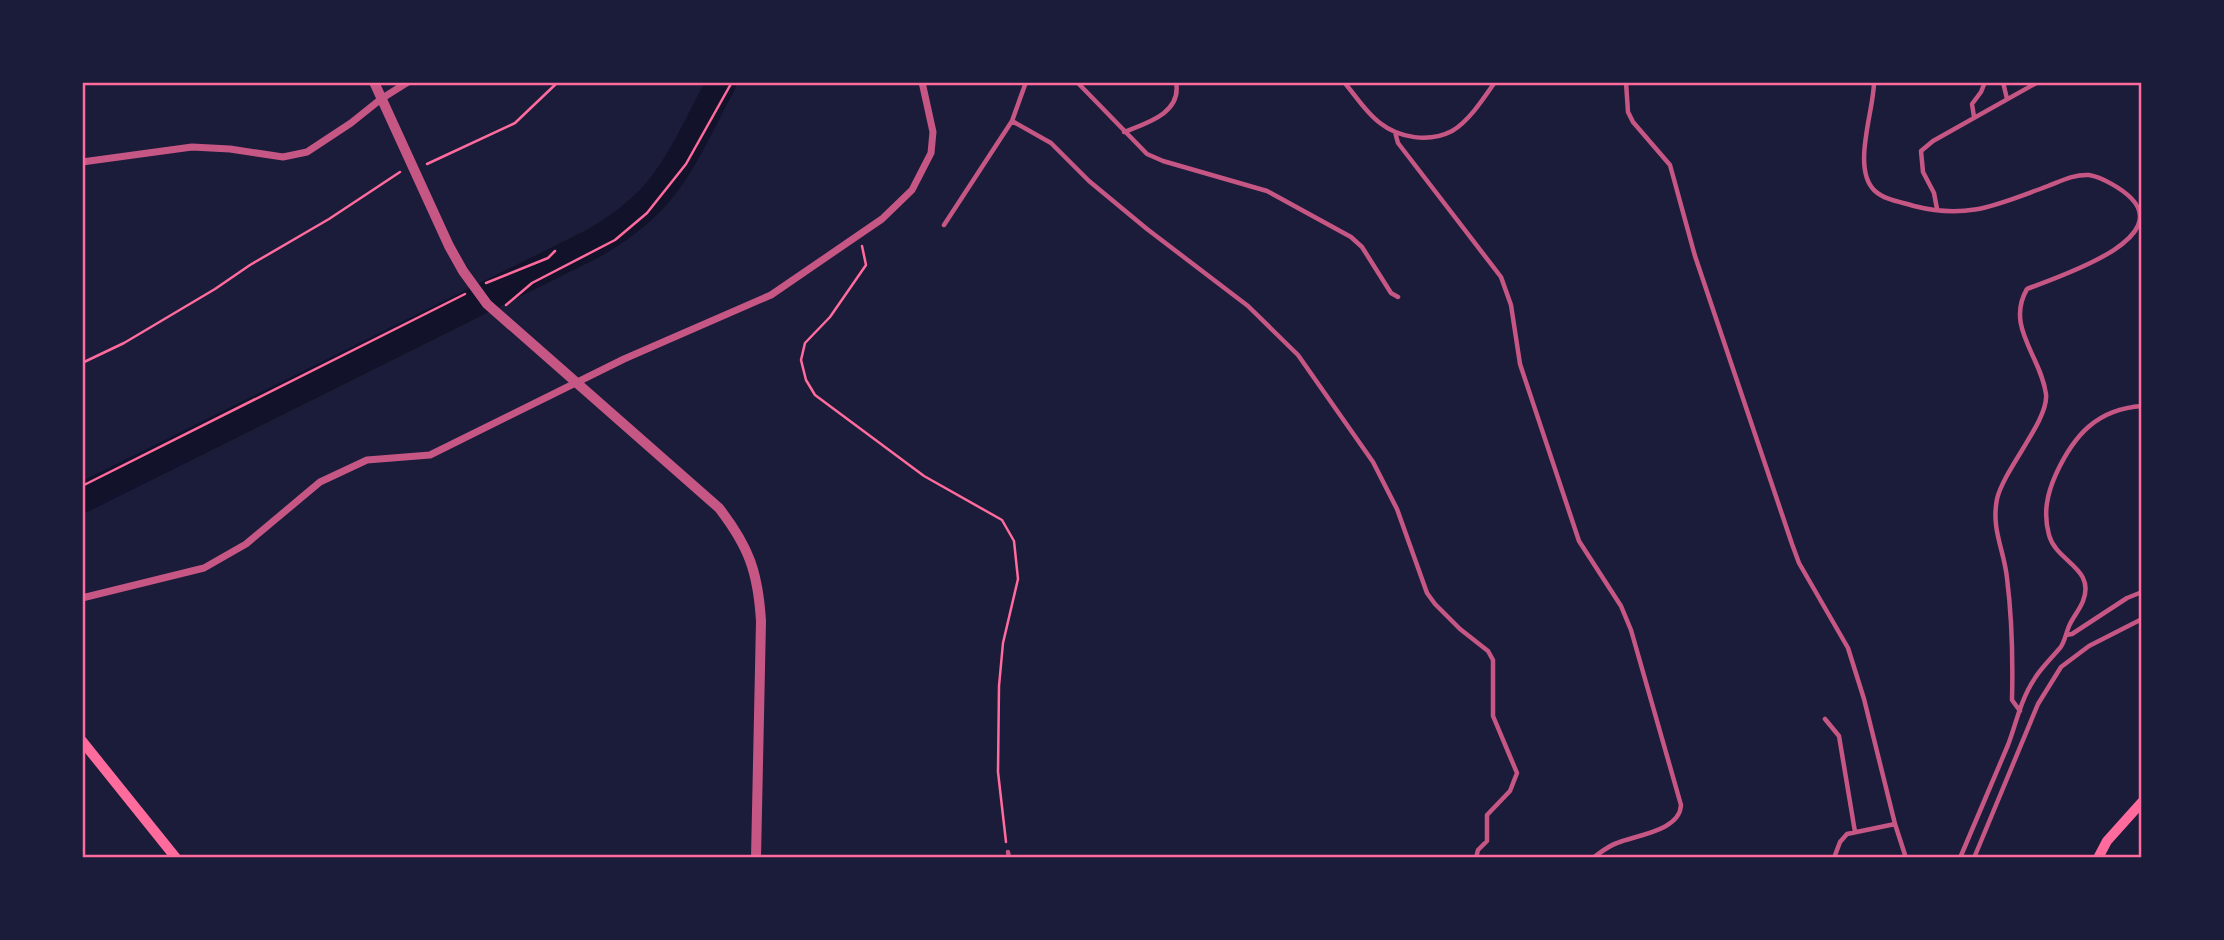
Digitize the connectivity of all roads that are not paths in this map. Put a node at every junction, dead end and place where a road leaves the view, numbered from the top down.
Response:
1 (374, 82) edge
2 (408, 82) edge
3 (922, 82) edge
4 (1026, 82) edge
5 (1076, 82) edge
6 (1176, 82) edge
7 (1345, 82) edge
8 (1494, 82) edge
9 (1626, 82) edge
10 (1874, 82) edge
11 (1984, 82) edge
12 (2003, 82) edge
13 (2038, 82) edge
14 (381, 99) junction
15 (2007, 99) junction
16 (1974, 117) junction
17 (1012, 121) junction
18 (1124, 132) junction
19 (1395, 132) junction
20 (82, 162) edge
21 (1937, 209) junction
22 (944, 225) dead end
23 (1398, 297) dead end
24 (575, 382) junction
25 (2142, 406) edge
26 (2142, 592) edge
27 (82, 598) edge
28 (2142, 619) edge
29 (2066, 635) junction
30 (2020, 711) junction
31 (1825, 719) dead end
32 (82, 741) edge
33 (2142, 802) edge
34 (1895, 824) junction
35 (1855, 832) junction
36 (176, 858) edge
37 (756, 858) edge
38 (1476, 858) edge
39 (1593, 858) edge
40 (1834, 858) edge
41 (1906, 858) edge
42 (1960, 858) edge
43 (1974, 858) edge
44 (2098, 858) edge

1 - 14 street
2 - 14 street
3 - 24 street
4 - 17 lane
5 - 18 lane
6 - 18 lane
7 - 19 lane
8 - 19 lane
9 - 34 lane
10 - 21 lane
11 - 16 lane
12 - 15 lane
13 - 15 lane
14 - 20 street
14 - 24 street
15 - 16 lane
16 - 21 lane
17 - 22 lane
17 - 38 lane
18 - 23 lane
19 - 39 lane
21 - 30 lane
24 - 27 street
24 - 37 street
25 - 29 lane
26 - 29 lane
28 - 43 lane
29 - 30 lane
30 - 42 lane
31 - 35 lane
32 - 36 main road
33 - 44 main road
34 - 35 lane
34 - 41 lane
35 - 40 lane

